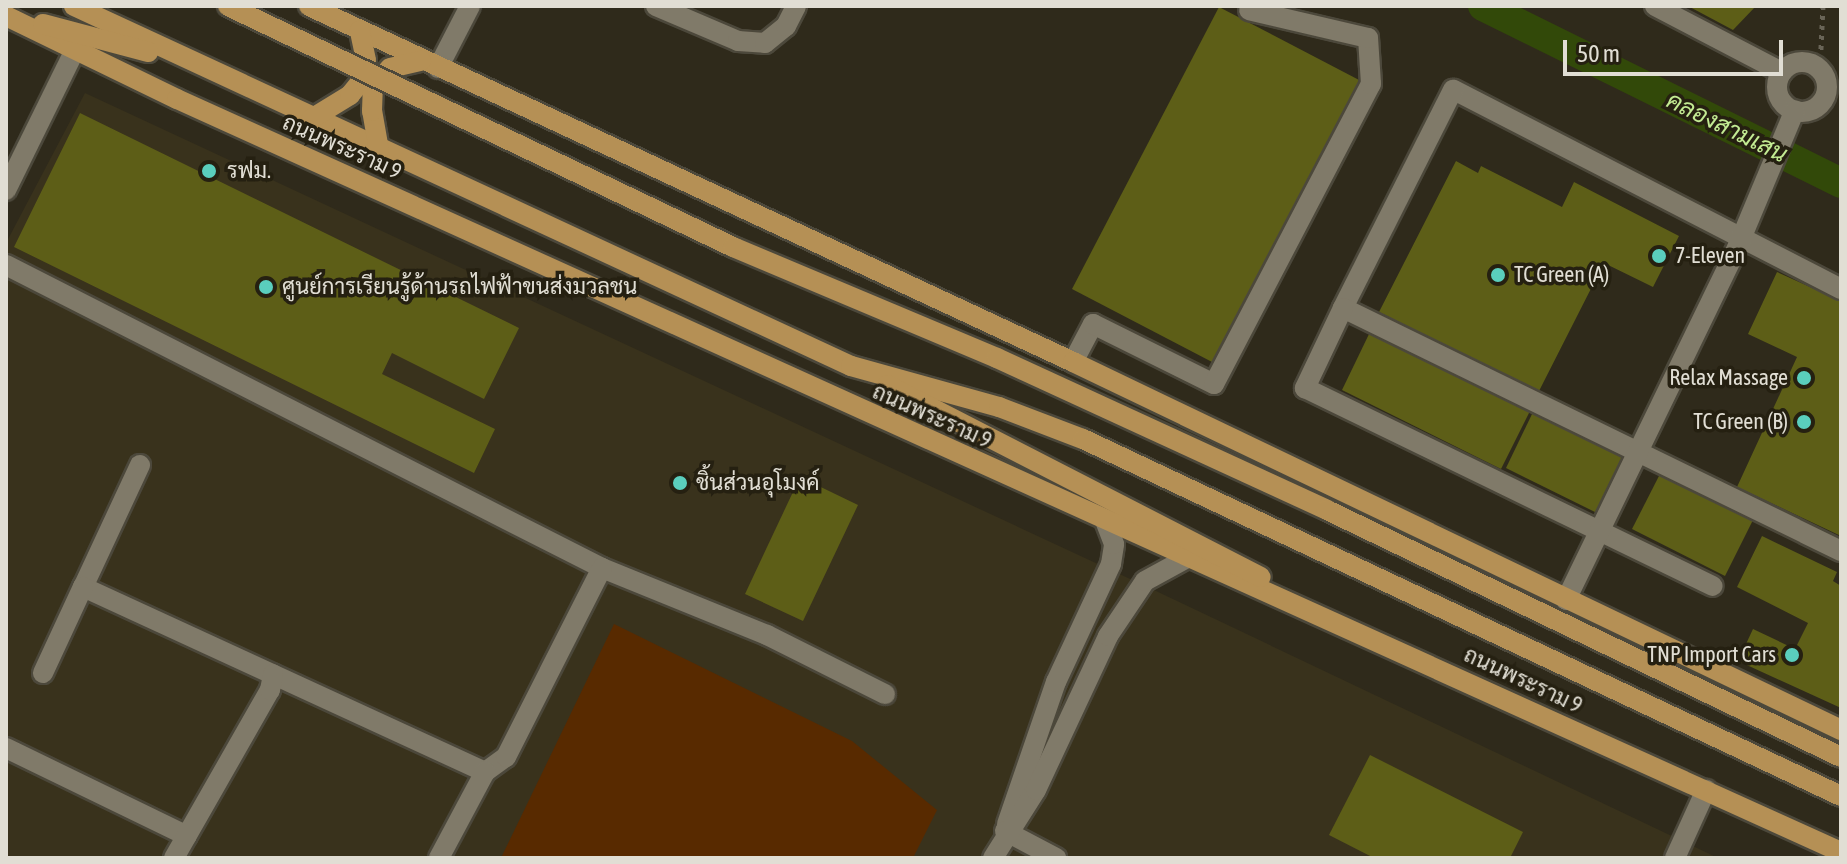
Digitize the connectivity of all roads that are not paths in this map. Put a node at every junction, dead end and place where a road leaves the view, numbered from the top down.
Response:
1 (74, 6) edge
2 (228, 6) edge
3 (309, 6) edge
4 (470, 6) edge
5 (796, 6) edge
6 (1655, 6) edge
7 (659, 7) edge
8 (1249, 10) dead end
9 (6, 15) edge
10 (360, 31) junction
11 (75, 50) junction
12 (190, 63) junction
13 (430, 64) junction
14 (1782, 72) junction
15 (1832, 104) edge
16 (1792, 115) junction
17 (311, 119) junction
18 (379, 150) junction
19 (6, 190) edge
20 (1741, 239) junction
21 (6, 265) edge
22 (1841, 289) edge
23 (1343, 308) junction
24 (1073, 362) junction
25 (851, 366) junction
26 (1639, 456) junction
27 (140, 465) dead end
28 (1105, 521) junction
29 (1602, 532) junction
30 (1841, 551) edge
31 (1187, 558) junction
32 (602, 568) junction
33 (1712, 586) dead end
34 (83, 587) junction
35 (1566, 600) junction
36 (1435, 666) junction
37 (43, 673) dead end
38 (273, 674) junction
39 (885, 694) dead end
40 (1841, 730) edge
41 (6, 748) edge
42 (1841, 757) edge
43 (485, 772) junction
44 (1706, 790) junction
45 (1841, 796) edge
46 (1005, 831) junction
47 (187, 836) junction
48 (1841, 852) edge
49 (174, 858) edge
50 (439, 858) edge
51 (993, 858) edge
52 (1056, 858) edge
53 (1675, 858) edge

1 - 12 main road, ถนนพระราม 9
2 - 42 main road, bridge
3 - 10 main road
4 - 13 lane
5 - 7 lane
6 - 14 lane
8 - 24 lane
9 - 11 main road, ถนนพระราม 9
9 - 12 main road
10 - 13 main road
10 - 17 main road
11 - 19 lane
11 - 28 main road, ถนนพระราม 9
12 - 17 main road, ถนนพระราม 9
13 - 18 main road
13 - 24 main road
14 - 15 lane
14 - 16 lane
15 - 16 lane
16 - 20 lane
17 - 18 main road, ถนนพระราม 9
18 - 25 main road, ถนนพระราม 9
20 - 22 lane
20 - 23 lane
20 - 26 lane
21 - 32 lane
23 - 26 lane
23 - 29 lane
24 - 35 main road
25 - 36 main road
25 - 45 main road, ถนนพระราม 9
26 - 29 lane
26 - 30 lane
27 - 34 lane
28 - 31 main road, ถนนพระราม 9
28 - 46 lane
29 - 33 lane
29 - 35 lane
31 - 36 main road, ถนนพระราม 9
31 - 46 lane
32 - 39 lane
32 - 43 lane
34 - 37 lane
34 - 38 lane
35 - 40 main road
36 - 44 main road, ถนนพระราม 9
38 - 43 lane
38 - 47 lane
41 - 47 lane
43 - 50 lane
44 - 48 main road, ถนนพระราม 9
44 - 53 lane
46 - 51 lane
46 - 52 lane
47 - 49 lane

